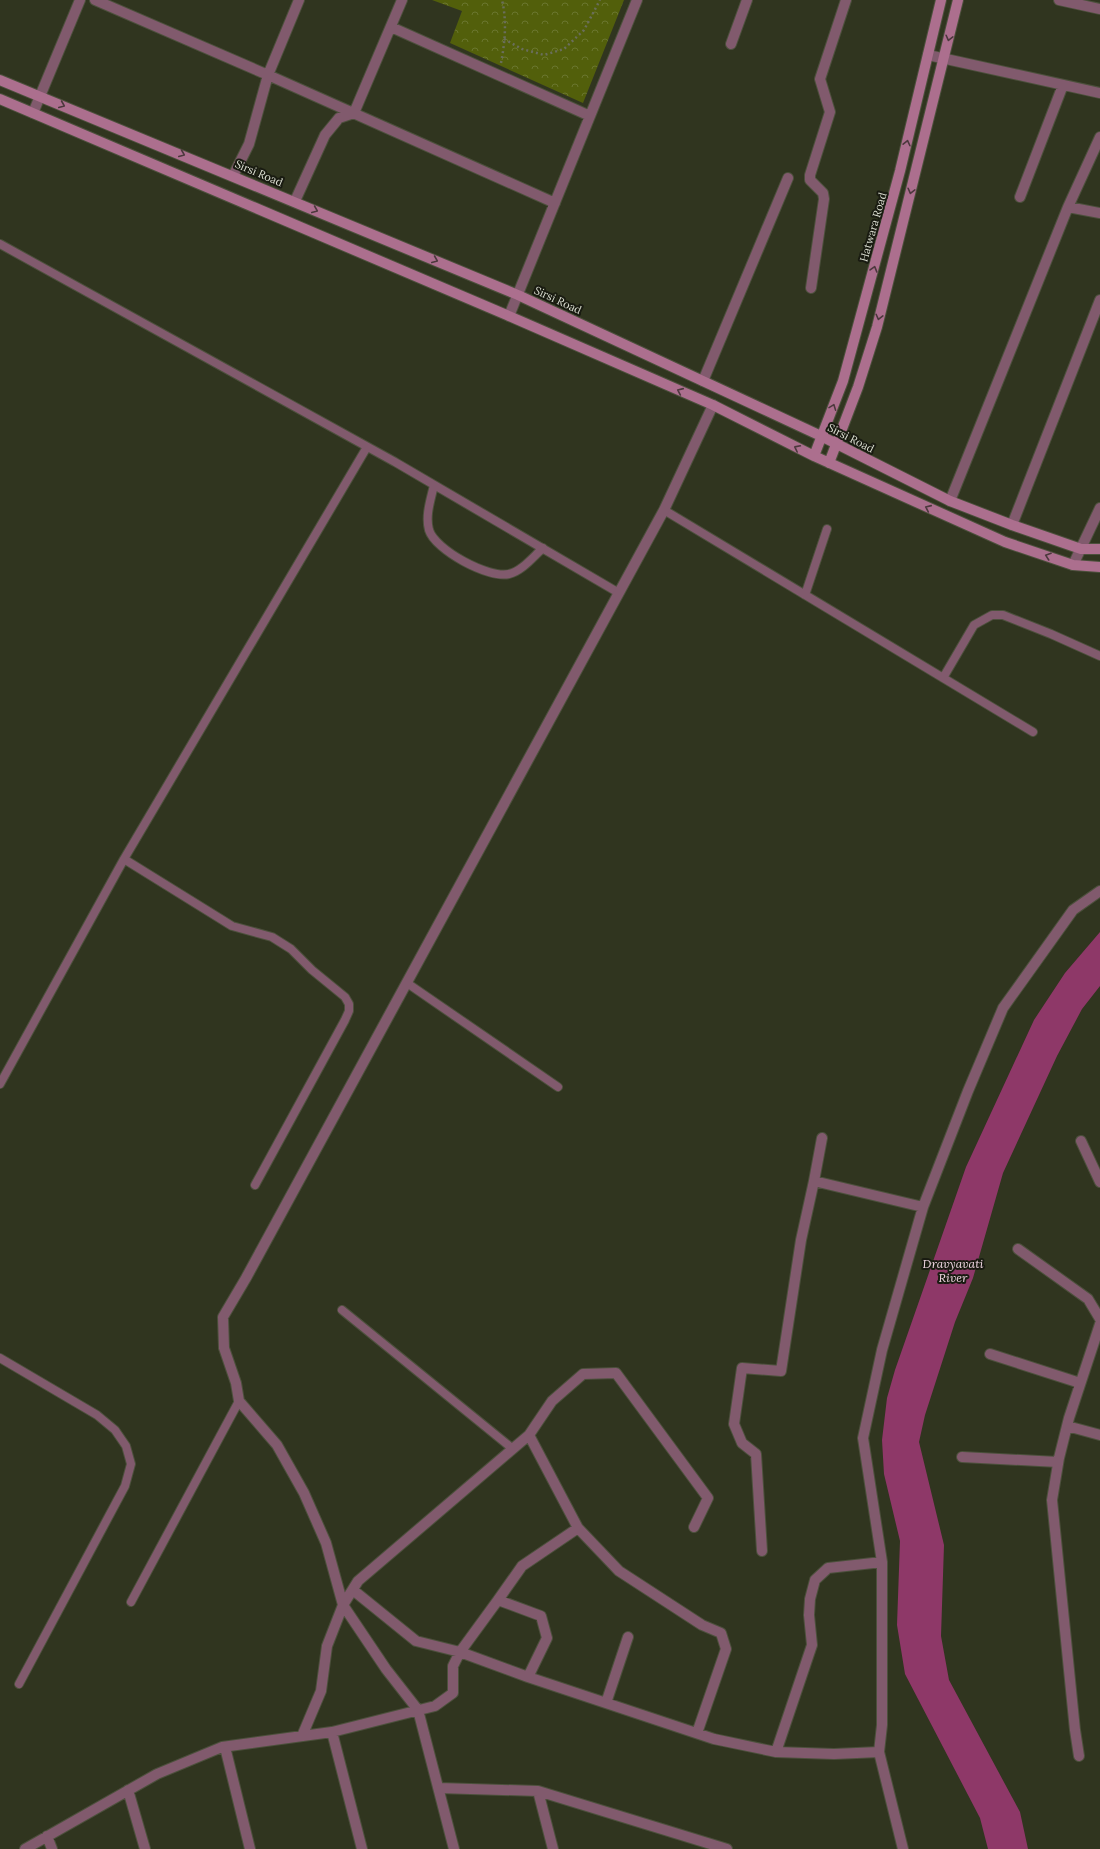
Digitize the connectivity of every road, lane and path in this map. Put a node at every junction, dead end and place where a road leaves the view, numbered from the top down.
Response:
1 (80, 0) edge
2 (95, 0) edge
3 (299, 0) edge
4 (402, 0) edge
5 (502, 0) edge
6 (600, 0) edge
7 (637, 0) edge
8 (747, 0) edge
9 (846, 0) edge
10 (941, 0) edge
11 (958, 0) edge
12 (1059, 0) edge
13 (1073, 2) edge
14 (1100, 9) edge
15 (391, 27) junction
16 (504, 39) junction
17 (731, 44) dead end
18 (928, 55) junction
19 (944, 58) junction
20 (268, 75) junction
21 (499, 75) junction
22 (0, 80) edge
23 (1063, 84) junction
24 (1100, 93) edge
25 (40, 96) junction
26 (0, 99) edge
27 (33, 113) junction
28 (354, 113) junction
29 (590, 116) junction
30 (1100, 137) edge
31 (903, 160) junction
32 (1095, 160) edge
33 (918, 164) junction
34 (233, 176) junction
35 (788, 178) dead end
36 (1020, 197) dead end
37 (295, 202) junction
38 (555, 203) junction
39 (1068, 207) junction
40 (1100, 214) edge
41 (0, 244) edge
42 (811, 288) dead end
43 (518, 295) junction
44 (1100, 300) edge
45 (509, 316) junction
46 (703, 381) junction
47 (713, 406) junction
48 (821, 436) junction
49 (836, 444) junction
50 (367, 447) junction
51 (814, 456) junction
52 (829, 463) junction
53 (434, 485) junction
54 (950, 501) junction
55 (1100, 508) edge
56 (664, 510) junction
57 (1012, 525) junction
58 (827, 529) dead end
59 (542, 548) junction
60 (1081, 549) junction
61 (1100, 549) edge
62 (1073, 565) junction
63 (1100, 567) edge
64 (619, 593) junction
65 (804, 595) junction
66 (1100, 656) edge
67 (943, 678) junction
68 (1033, 732) dead end
69 (124, 859) junction
70 (1100, 890) edge
71 (406, 983) junction
72 (0, 1084) edge
73 (558, 1087) dead end
74 (822, 1138) dead end
75 (1082, 1141) dead end
76 (814, 1181) junction
77 (1100, 1182) edge
78 (255, 1185) dead end
79 (923, 1207) junction
80 (1018, 1249) dead end
81 (342, 1310) dead end
82 (1100, 1319) edge
83 (1100, 1324) edge
84 (990, 1354) dead end
85 (0, 1358) edge
86 (1080, 1384) junction
87 (239, 1401) junction
88 (1067, 1426) junction
89 (529, 1435) junction
90 (1100, 1435) edge
91 (513, 1449) junction
92 (962, 1458) dead end
93 (1058, 1462) junction
94 (694, 1527) dead end
95 (578, 1528) junction
96 (762, 1551) dead end
97 (882, 1562) junction
98 (353, 1590) junction
99 (498, 1600) junction
100 (131, 1602) dead end
101 (343, 1605) junction
102 (628, 1637) dead end
103 (460, 1652) junction
104 (528, 1677) junction
105 (19, 1684) dead end
106 (606, 1703) junction
107 (418, 1710) junction
108 (332, 1732) junction
109 (697, 1733) junction
110 (302, 1736) junction
111 (225, 1747) junction
112 (776, 1752) junction
113 (879, 1752) junction
114 (1079, 1756) dead end
115 (439, 1788) junction
116 (128, 1790) junction
117 (538, 1791) junction
118 (47, 1836) junction
119 (25, 1849) edge
120 (52, 1849) edge
121 (145, 1849) edge
122 (250, 1849) edge
123 (362, 1849) edge
124 (454, 1849) edge
125 (553, 1849) edge
126 (727, 1849) edge
127 (903, 1849) edge

1 - 25 street
2 - 20 street
3 - 20 street
4 - 15 street
5 - 16 path
6 - 16 path
7 - 29 street
8 - 17 street
9 - 42 street
10 - 18 street, Hatwara Road
11 -> 19 street
12 - 13 street
13 - 14 street
15 - 21 street
15 - 28 street
16 - 21 path
18 - 19 street
31 -> 18 street, Hatwara Road
19 - 23 street
19 - 33 street
20 - 28 street
20 - 34 street
21 - 29 street
22 - 25 street, Sirsi Road
23 - 24 street
23 - 36 street
25 - 27 street
25 -> 34 street, Sirsi Road
26 - 27 street
27 - 45 street
28 - 37 street
28 - 38 street
29 - 38 street
30 - 32 street
31 - 33 street
48 -> 31 street, Hatwara Road
32 - 39 street
33 -> 49 street
34 - 37 street, Sirsi Road
35 - 46 street
37 -> 43 street, Sirsi Road
38 - 43 street
39 - 40 street
39 - 54 street
41 - 50 lane
43 - 45 street
43 - 46 street, Sirsi Road
44 - 57 street
47 -> 45 street
46 - 48 street, Sirsi Road
51 -> 47 street
47 - 56 street
48 - 49 street, Sirsi Road
48 - 51 street, Hatwara Road
49 - 52 street
49 - 54 street, Sirsi Road
50 - 53 lane
50 - 69 lane
51 - 52 street
62 -> 52 street
53 - 59 lane
53 - 59 lane
54 - 57 street, Sirsi Road
55 - 60 street
56 - 64 street
56 - 65 lane
57 - 60 street, Sirsi Road
58 - 65 lane
59 - 64 lane
60 - 61 street, Sirsi Road
60 - 62 street
62 - 63 street
64 - 71 street
65 - 67 lane
66 - 67 lane
67 - 68 lane
69 - 72 lane
69 - 78 lane
70 - 79 street
71 - 73 lane
71 - 87 street
74 - 76 street
75 - 77 street
76 - 79 street
76 - 96 street
79 - 97 street
80 - 82 street
81 - 91 lane
83 - 86 street
84 - 86 street
85 - 105 lane
86 - 88 street
87 - 100 lane
87 - 101 street
88 - 90 street
88 - 93 street
89 - 91 street
89 - 94 street
89 - 95 street
91 - 98 street
92 - 93 street
93 - 114 street
95 - 99 street
95 - 109 street
97 - 112 street
97 - 113 street
98 - 101 street
98 - 103 street
99 - 103 street
99 - 104 street
101 - 107 street
101 - 110 street
102 - 106 street
103 - 104 street
103 - 107 street
104 - 106 street
106 - 109 street
107 - 108 street
107 - 115 street
108 - 110 street
108 - 123 street
109 - 112 street
110 - 111 street
111 - 116 street
111 - 122 street
112 - 113 street
113 - 127 street
115 - 117 street
115 - 124 street
116 - 118 street
116 - 121 street
117 - 125 street
117 - 126 street
118 - 119 street
118 - 120 street

